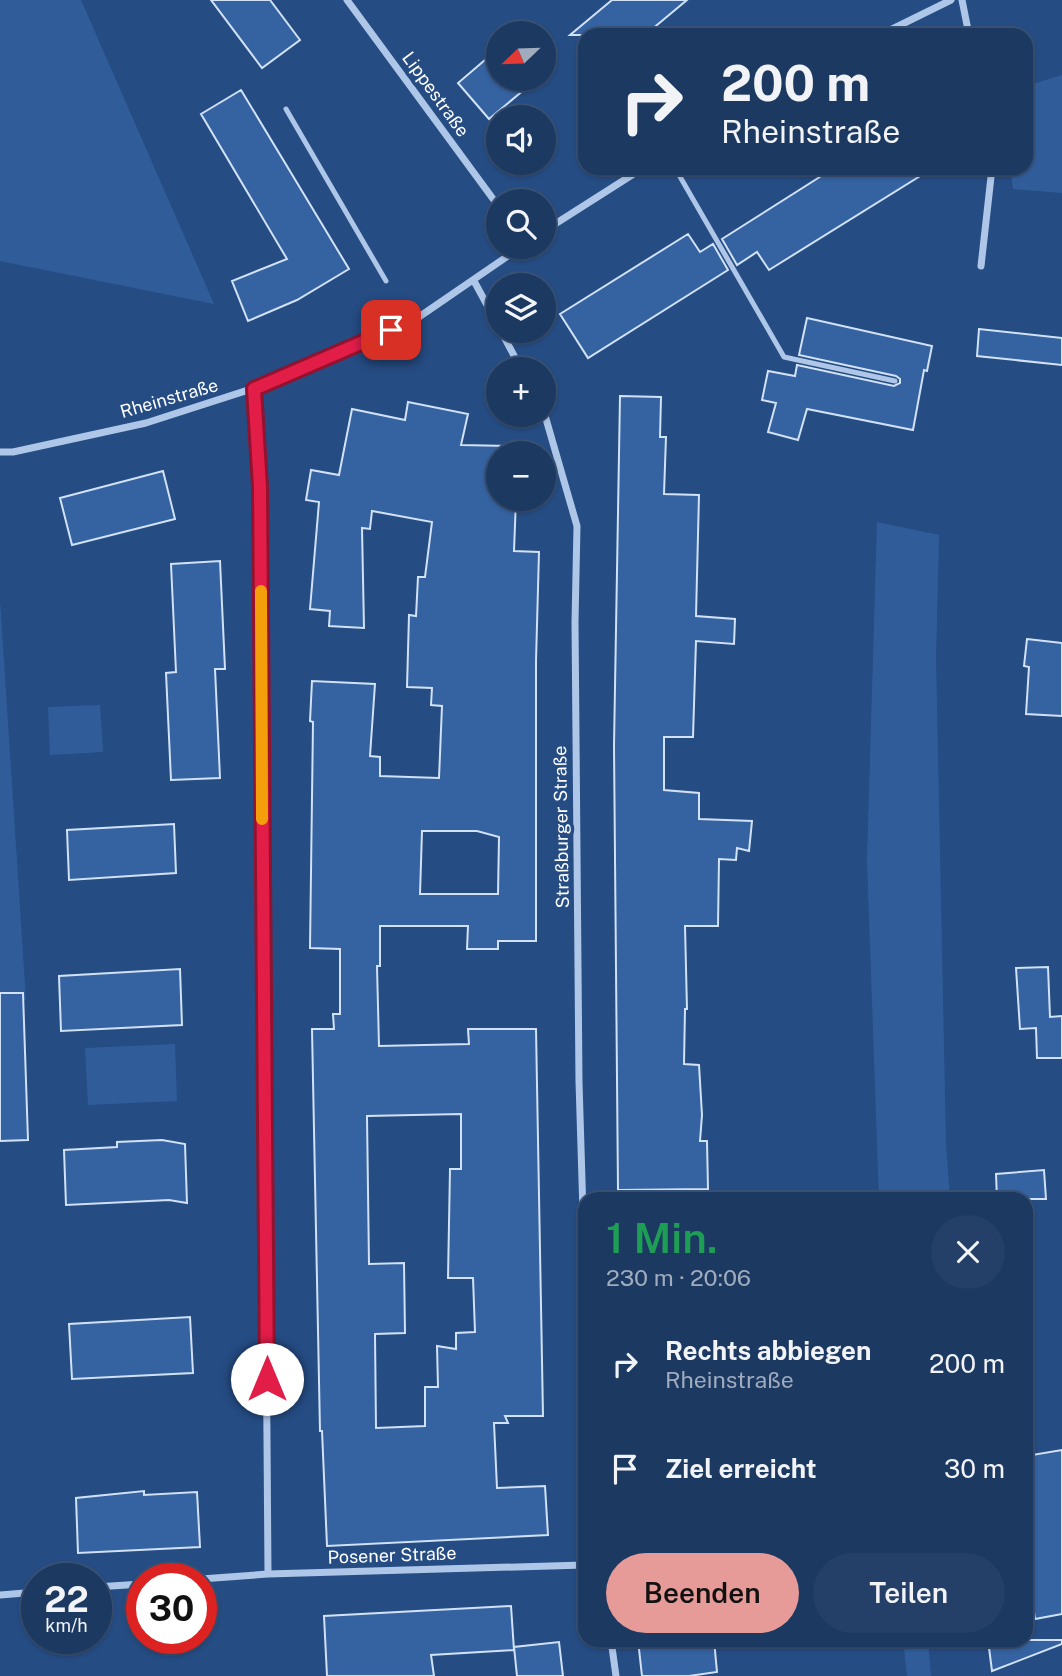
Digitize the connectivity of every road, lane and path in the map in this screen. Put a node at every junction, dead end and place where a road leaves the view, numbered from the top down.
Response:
1 (347, 0) edge
2 (951, 0) edge
3 (962, 0) edge
4 (894, 28) edge
5 (968, 28) edge
6 (286, 109) dead end
7 (632, 175) edge
8 (679, 175) edge
9 (991, 175) edge
10 (486, 189) edge
11 (556, 223) edge
12 (504, 259) edge
13 (981, 266) dead end
14 (386, 281) dead end
15 (474, 281) junction
16 (486, 303) edge
17 (895, 381) dead end
18 (254, 389) junction
19 (548, 427) edge
20 (0, 452) edge
21 (583, 1192) edge
22 (578, 1565) edge
23 (268, 1574) junction
24 (217, 1578) edge
25 (21, 1593) edge
26 (0, 1595) edge
27 (612, 1647) edge
28 (616, 1676) edge

1 - 10 street, Lippestraße
2 - 4 street
3 - 5 street
6 - 14 lane
7 - 11 street
8 - 17 lane
9 - 13 street
12 - 15 street, Rheinstraße
15 - 16 street
15 - 18 street, Rheinstraße
18 - 20 street, Rheinstraße
18 - 23 street
19 - 21 street, Straßburger Straße
22 - 23 street, Posener Straße
23 - 24 street, Posener Straße
25 - 26 street
27 - 28 street

